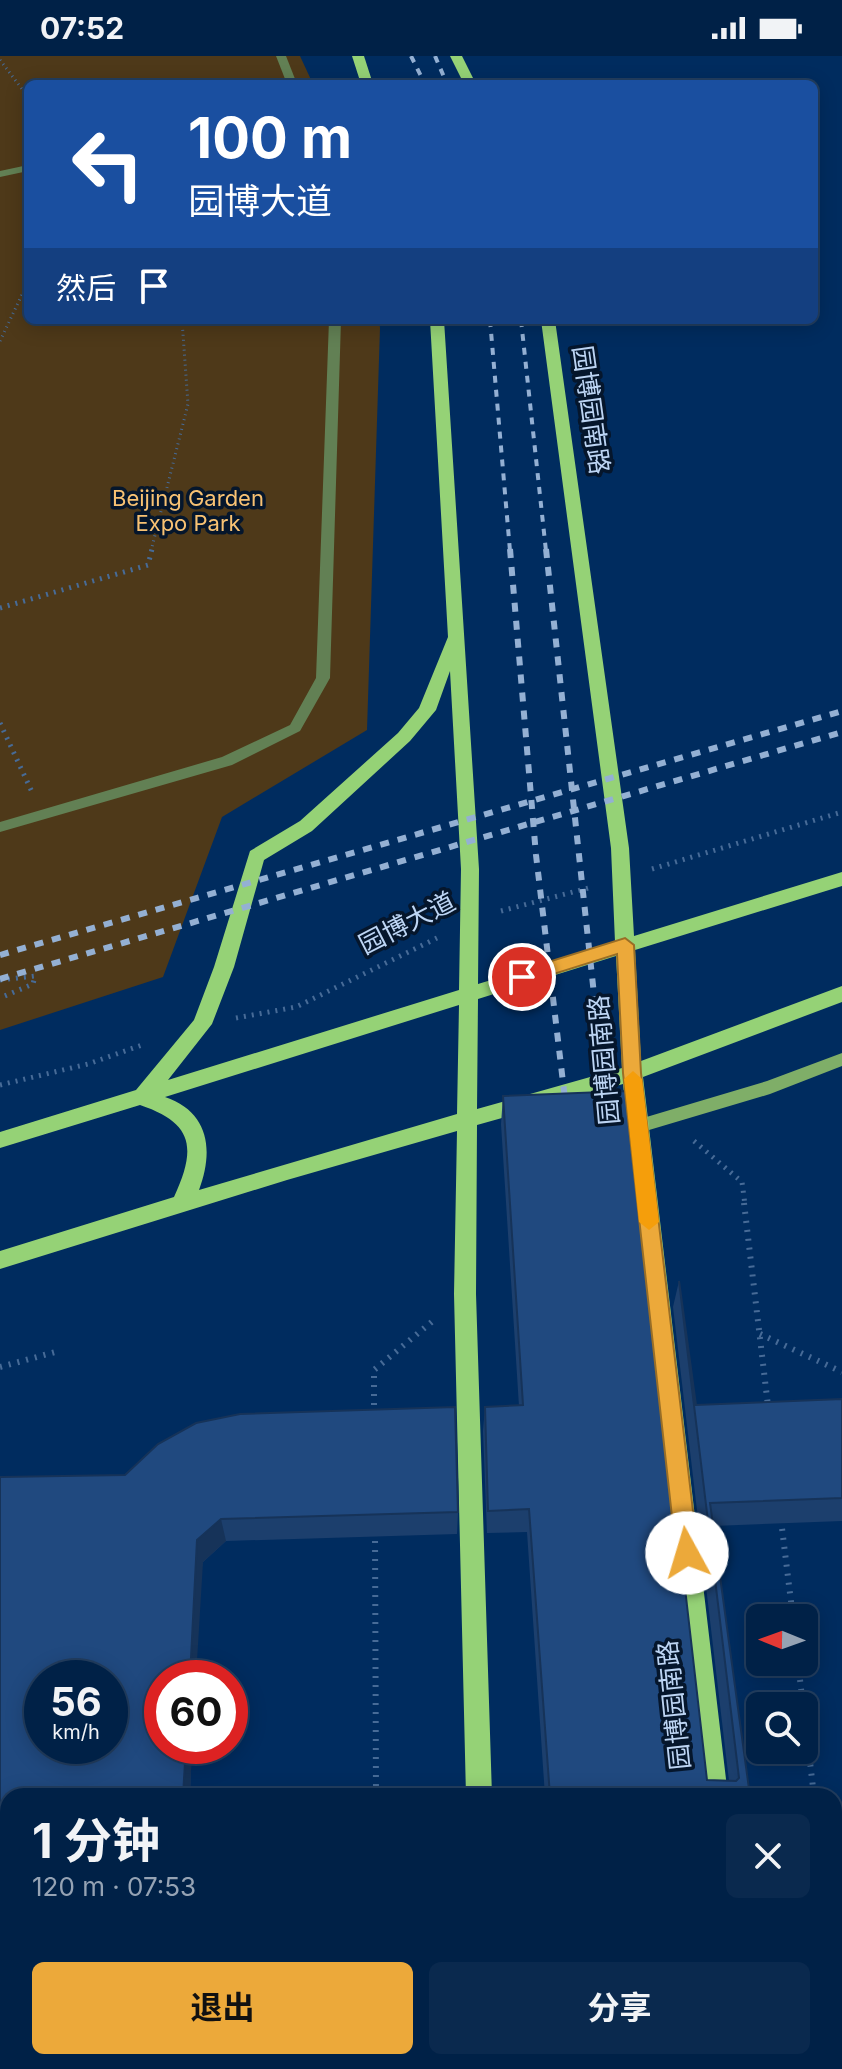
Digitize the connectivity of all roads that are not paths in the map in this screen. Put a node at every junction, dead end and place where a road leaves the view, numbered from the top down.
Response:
1 (281, 56) edge
2 (358, 56) edge
3 (456, 56) edge
4 (290, 80) edge
5 (366, 80) edge
6 (468, 80) edge
7 (24, 169) edge
8 (0, 174) edge
9 (335, 324) edge
10 (437, 324) edge
11 (549, 324) edge
12 (455, 630) junction
13 (0, 827) edge
14 (842, 879) edge
15 (625, 945) junction
16 (470, 993) junction
17 (842, 994) edge
18 (842, 1059) edge
19 (632, 1073) junction
20 (142, 1097) junction
21 (470, 1120) junction
22 (639, 1126) junction
23 (0, 1140) edge
24 (181, 1205) junction
25 (0, 1260) edge
26 (479, 1788) edge
27 (714, 1788) edge

1 - 4 lane
2 - 5 main road
3 - 6 main road
7 - 8 lane
9 - 13 lane
10 - 12 main road
11 - 15 main road, 园博园南路
12 - 16 main road
12 - 20 main road
14 - 15 main road
15 - 16 main road
15 - 19 main road, 园博园南路
16 - 20 main road
16 - 21 main road
17 - 19 main road
18 - 22 street
19 - 21 main road
19 - 22 main road, 园博园南路
20 - 23 main road
20 - 24 main road
21 - 24 main road
21 - 26 main road
22 - 27 main road, 园博园南路
24 - 25 main road

